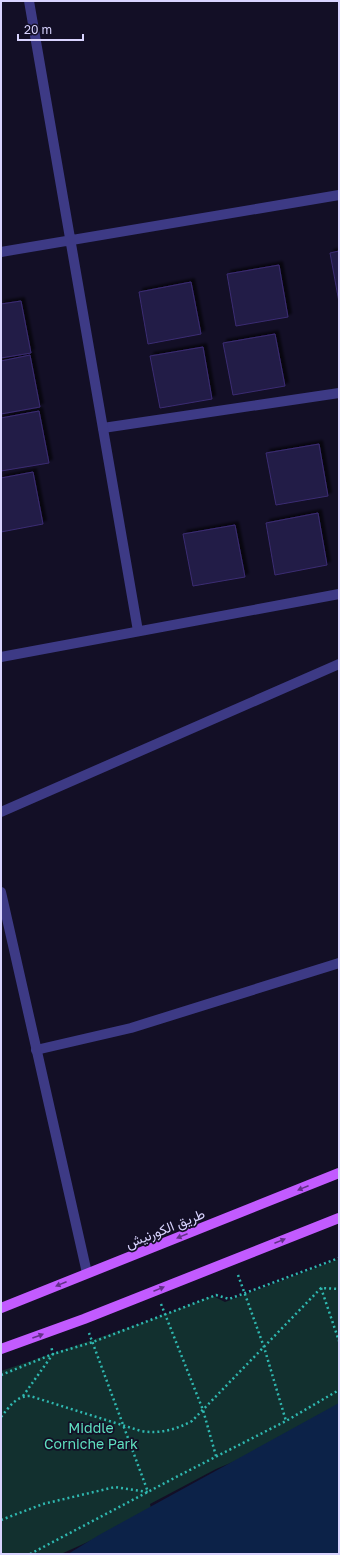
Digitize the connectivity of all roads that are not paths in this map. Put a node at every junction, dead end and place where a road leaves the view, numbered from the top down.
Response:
1 (29, 1) edge
2 (339, 195) edge
3 (70, 240) junction
4 (1, 252) edge
5 (339, 393) edge
6 (103, 428) junction
7 (339, 594) edge
8 (138, 631) junction
9 (1, 656) edge
10 (339, 664) edge
11 (1, 812) edge
12 (1, 892) edge
13 (339, 963) edge
14 (36, 1050) junction
15 (339, 1173) edge
16 (339, 1218) edge
17 (87, 1274) junction
18 (1, 1308) edge
19 (1, 1349) edge

1 - 3 street
2 - 3 street
3 - 4 street
3 - 6 street
5 - 6 street
6 - 8 street
7 - 8 street
8 - 9 street
10 - 11 street
12 - 14 street
13 - 14 street
14 - 17 street
15 -> 17 main road, طريق الكورنيش
19 -> 16 main road
17 -> 18 main road, طريق الكورنيش

